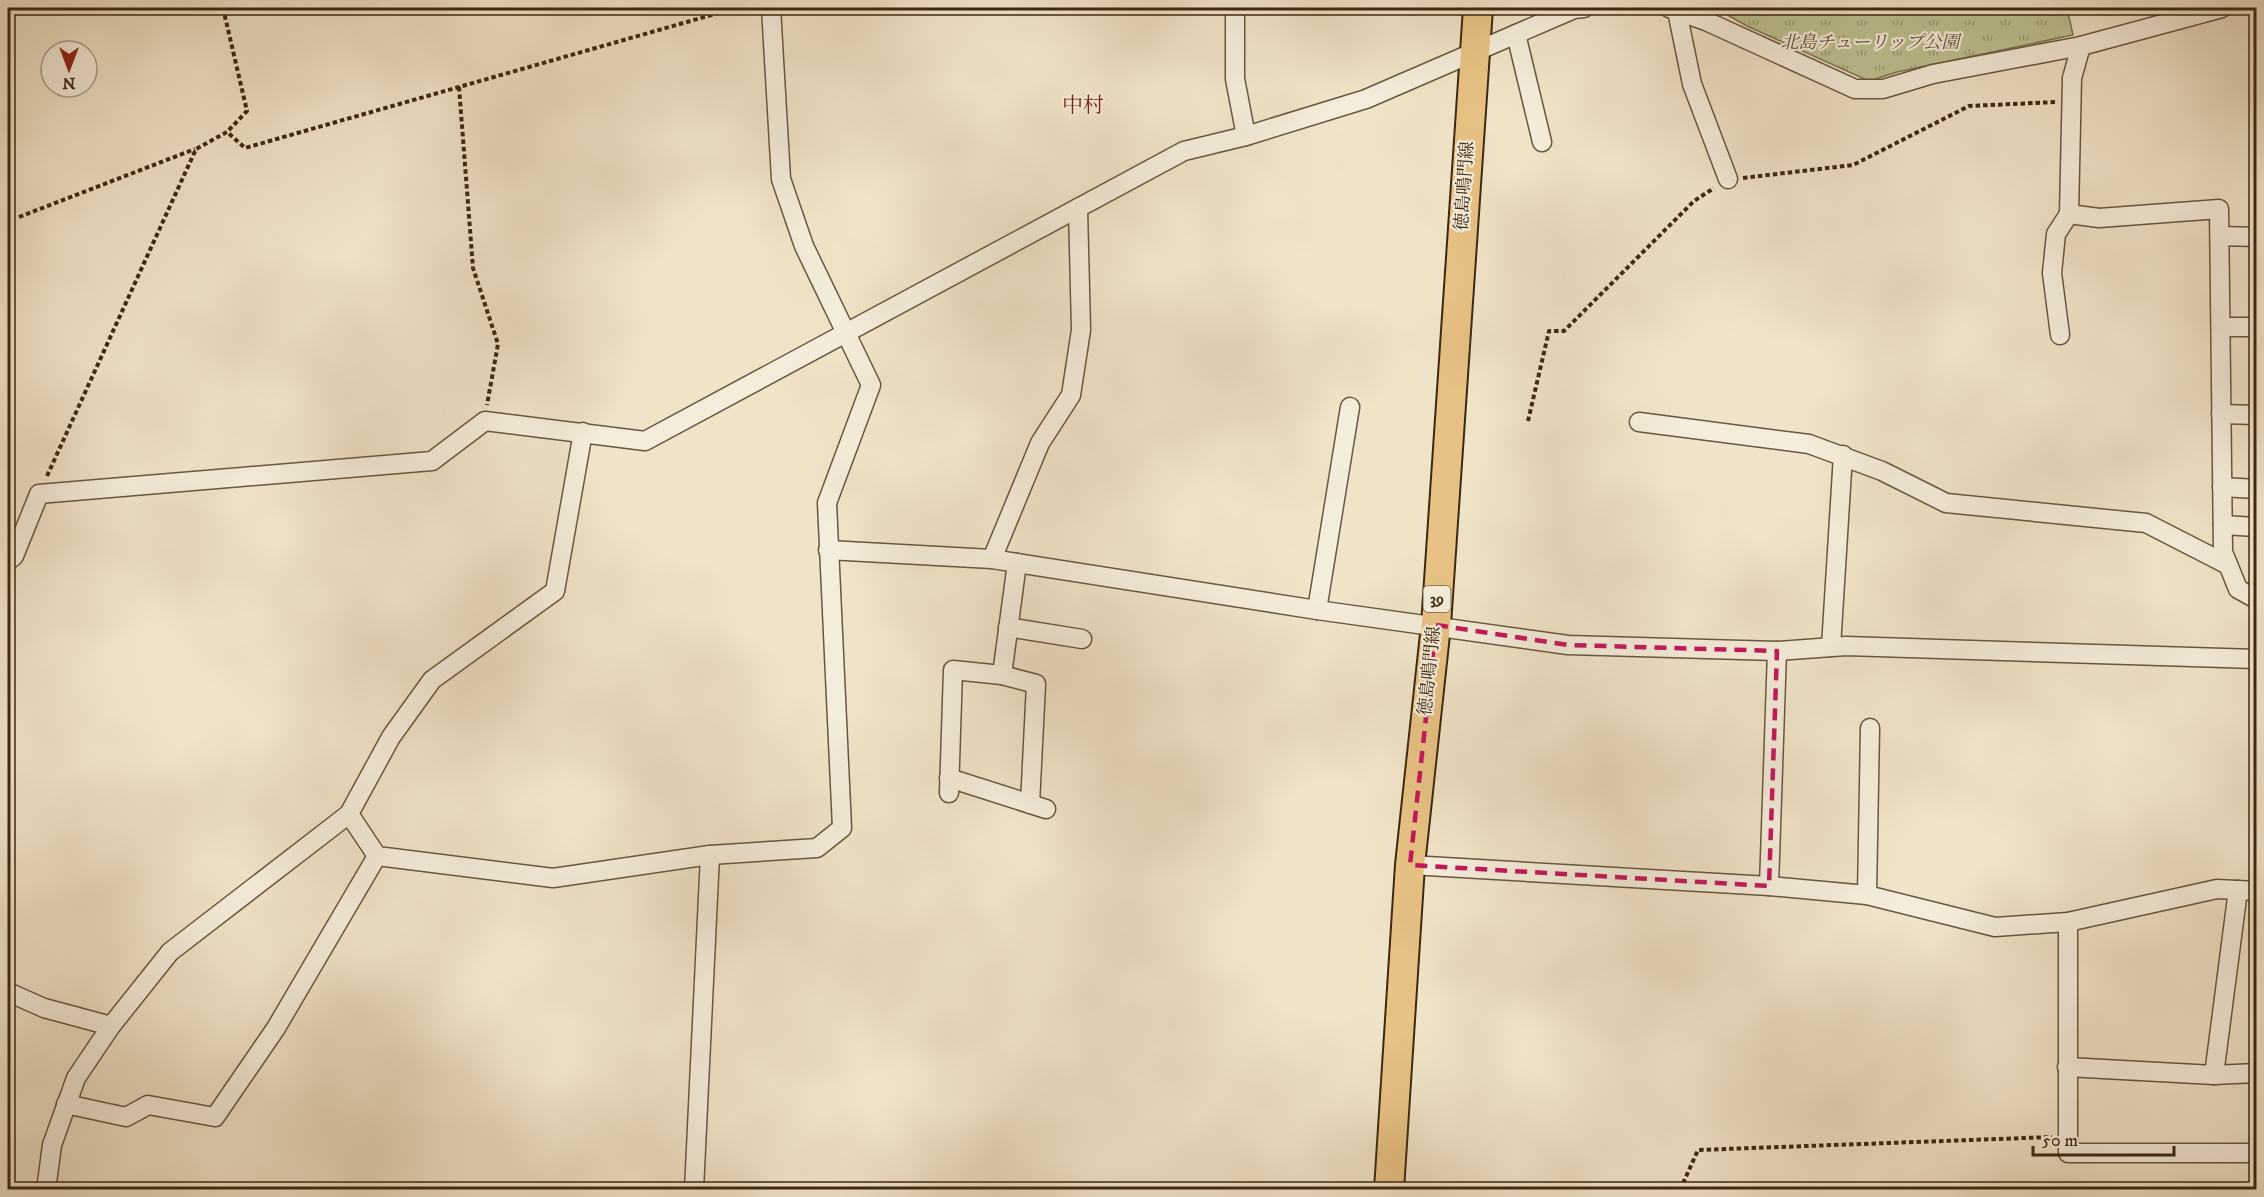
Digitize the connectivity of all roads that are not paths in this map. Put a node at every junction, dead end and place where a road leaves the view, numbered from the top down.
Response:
1 (771, 8) edge
2 (1235, 8) edge
3 (1478, 8) edge
4 (1584, 8) edge
5 (2222, 8) edge
6 (1673, 9) edge
7 (1516, 34) junction
8 (2080, 46) junction
9 (1474, 52) junction
10 (1246, 136) junction
11 (1542, 142) dead end
12 (1728, 179) road end
13 (1078, 208) junction
14 (2069, 214) junction
15 (2220, 236) junction
16 (2256, 237) edge
17 (2221, 327) junction
18 (2256, 327) edge
19 (846, 333) junction
20 (2060, 334) dead end
21 (1350, 407) dead end
22 (2222, 414) junction
23 (2256, 415) edge
24 (1640, 422) dead end
25 (583, 432) junction
26 (1843, 455) junction
27 (2222, 487) junction
28 (2256, 489) edge
29 (2223, 525) junction
30 (2256, 527) edge
31 (828, 550) junction
32 (992, 559) junction
33 (8, 561) edge
34 (1017, 563) junction
35 (2228, 565) junction
36 (2256, 599) edge
37 (1317, 610) junction
38 (1436, 625) junction
39 (1008, 627) junction
40 (1082, 639) dead end
41 (1831, 647) junction
42 (1777, 651) junction
43 (2256, 659) edge
44 (1002, 675) junction
45 (1870, 728) dead end
46 (349, 814) junction
47 (710, 855) junction
48 (377, 856) junction
49 (1410, 865) junction
50 (1769, 886) junction
51 (2247, 891) edge
52 (1867, 895) junction
53 (2068, 922) junction
54 (8, 992) edge
55 (111, 1026) junction
56 (2067, 1066) junction
57 (2256, 1073) edge
58 (2214, 1075) junction
59 (66, 1104) junction
60 (2256, 1153) edge
61 (46, 1190) edge
62 (694, 1190) edge
63 (1389, 1190) edge

1 - 19 street
2 - 10 street
3 - 9 main road, 徳島鳴門線 / 39
4 - 7 street
5 - 8 street
6 - 8 street
6 - 12 street
7 - 9 street
7 - 11 street
8 - 14 street
9 - 10 street
9 - 38 main road, 徳島鳴門線 / 39
10 - 13 street
13 - 19 street
13 - 32 street
14 - 15 street
14 - 20 street
15 - 16 street
15 - 17 street
17 - 18 street
17 - 22 street
19 - 25 street
19 - 31 street
21 - 37 street
22 - 23 street
22 - 27 street
24 - 26 street
25 - 33 street
25 - 46 street
26 - 35 street
26 - 41 street
27 - 28 street
27 - 29 street
29 - 30 street
29 - 35 street
31 - 32 street
31 - 47 street
32 - 34 street
34 - 37 street
34 - 39 street
35 - 36 street
37 - 38 street
38 - 42 street
38 - 49 main road, 徳島鳴門線 / 39
39 - 40 street
39 - 44 street
41 - 42 street
41 - 43 street
42 - 50 street
44 - 44 street
45 - 52 street
46 - 48 street
46 - 55 street
47 - 48 street
47 - 62 street
48 - 59 street
49 - 50 street
49 - 63 main road, 徳島鳴門線 / 39
50 - 52 street
51 - 53 street
51 - 58 street
52 - 53 street
53 - 56 street
54 - 55 street
55 - 59 street
56 - 58 street
56 - 60 street
57 - 58 street
59 - 61 street

